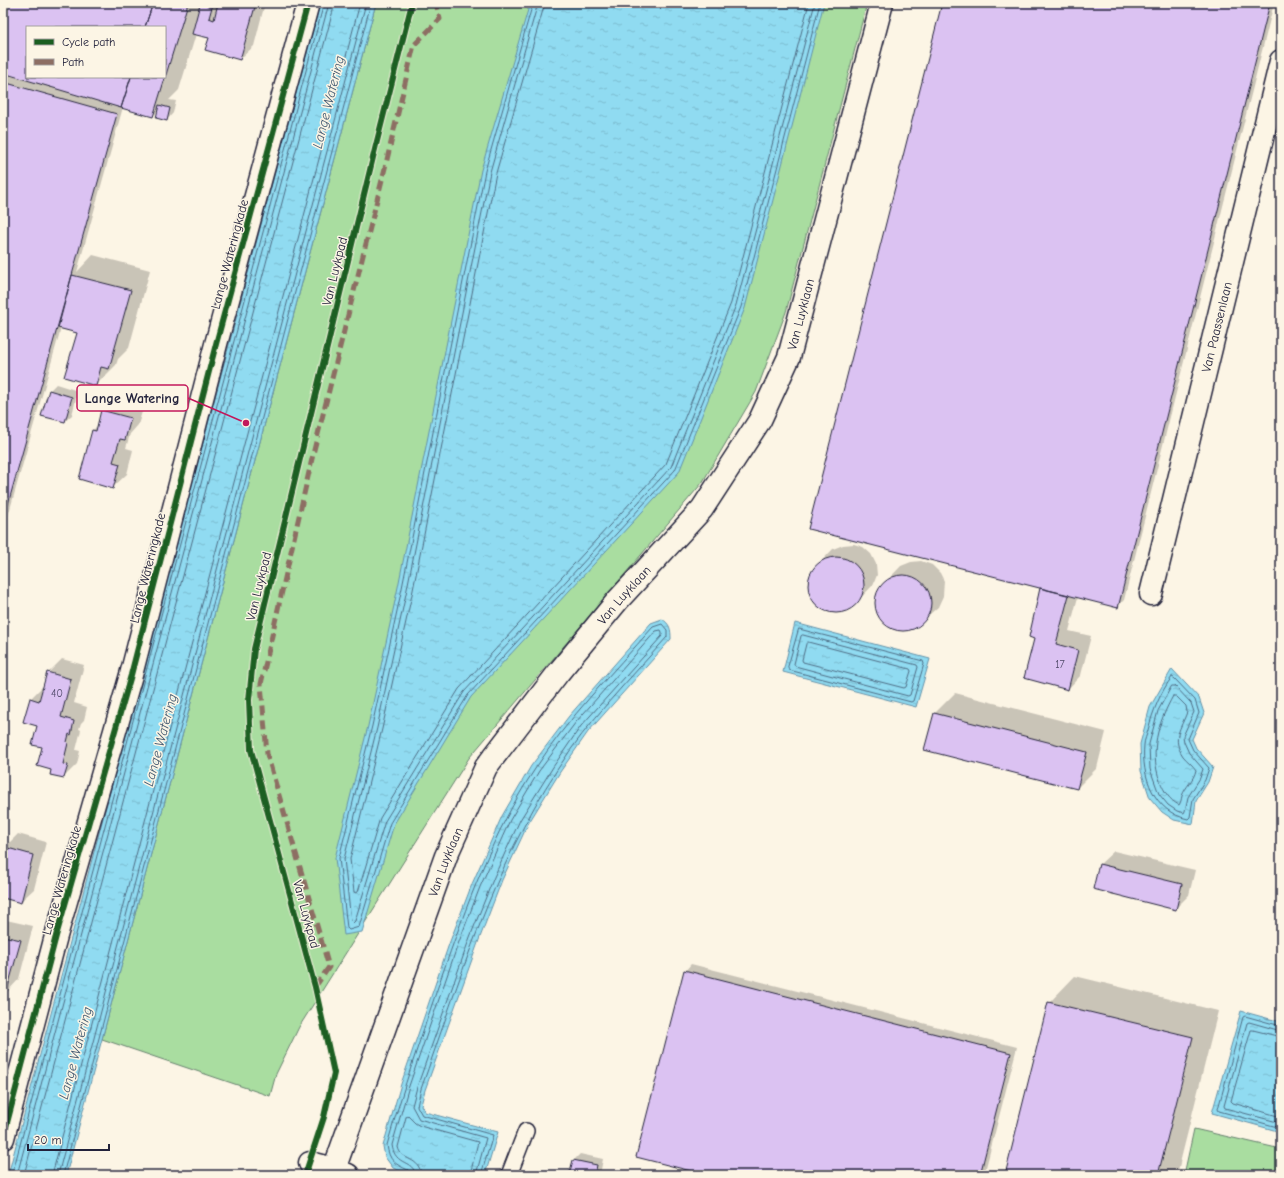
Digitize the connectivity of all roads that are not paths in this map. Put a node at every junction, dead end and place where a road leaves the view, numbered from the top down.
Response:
1 (308, 3) edge
2 (882, 3) edge
3 (1281, 61) edge
4 (1151, 594) dead end
5 (526, 1132) dead end
6 (3, 1138) edge
7 (310, 1163) dead end
8 (338, 1173) edge
9 (509, 1175) edge

1 - 6 street, Lange Wateringkade
2 - 8 street, Van Luyklaan
3 - 4 street, Van Paassenlaan
5 - 9 lane
7 - 8 street

